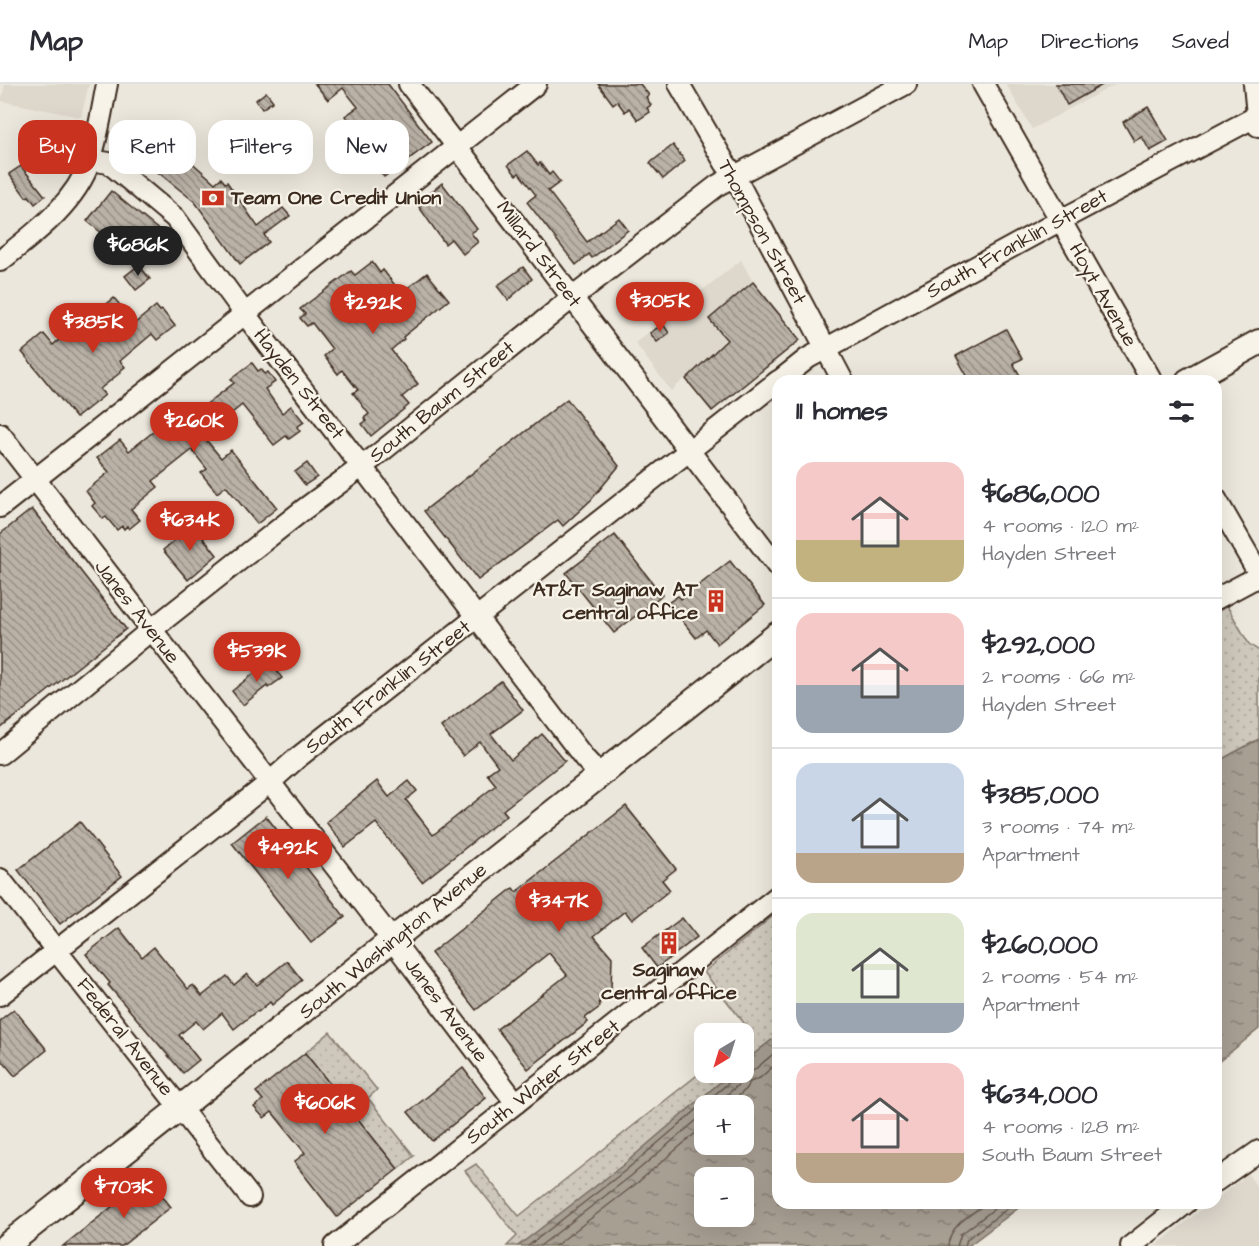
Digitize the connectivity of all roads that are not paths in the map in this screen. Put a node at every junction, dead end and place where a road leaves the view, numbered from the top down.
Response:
1 (107, 84) edge
2 (409, 84) edge
3 (536, 84) edge
4 (680, 84) edge
5 (906, 84) edge
6 (983, 84) edge
7 (1254, 84) edge
8 (1258, 120) edge
9 (97, 129) edge
10 (456, 147) junction
11 (97, 161) edge
12 (83, 174) edge
13 (734, 176) junction
14 (1060, 220) junction
15 (0, 261) edge
16 (572, 298) junction
17 (245, 314) junction
18 (1259, 342) edge
19 (825, 349) junction
20 (787, 375) edge
21 (840, 375) edge
22 (1149, 375) edge
23 (1199, 375) edge
24 (772, 387) edge
25 (0, 434) edge
26 (690, 451) junction
27 (363, 466) junction
28 (34, 480) junction
29 (0, 507) edge
30 (1222, 510) edge
31 (772, 559) edge
32 (1259, 575) edge
33 (1222, 596) edge
34 (476, 618) junction
35 (151, 630) junction
36 (772, 639) edge
37 (0, 754) edge
38 (600, 775) junction
39 (269, 783) junction
40 (0, 879) edge
41 (772, 901) edge
42 (393, 941) junction
43 (56, 950) junction
44 (0, 995) edge
45 (516, 1103) junction
46 (181, 1108) junction
47 (1259, 1151) edge
48 (1222, 1177) edge
49 (250, 1197) dead end
50 (1178, 1209) edge
51 (6, 1246) edge
52 (335, 1246) edge
53 (1131, 1246) edge

1 - 9 street
2 - 10 street, Millard Street
3 - 10 street
4 - 13 street, Thompson Street
5 - 13 street, South Baum Street
6 - 14 street, Hoyt Avenue
7 - 8 street
8 - 14 street, South Franklin Street
10 - 16 street, Millard Street
10 - 17 street
11 - 17 street, Hayden Street
12 - 15 street
13 - 16 street, South Baum Street
13 - 19 street, Thompson Street
14 - 19 street, South Franklin Street
14 - 22 street, Hoyt Avenue
16 - 26 street, Millard Street
16 - 27 street, South Baum Street
17 - 27 street, Hayden Street
17 - 28 street
18 - 23 main road
19 - 20 street, South Franklin Street
19 - 21 street, Thompson Street
24 - 26 street, South Franklin Street
25 - 28 street, Janes Avenue
26 - 31 street, Millard Street
26 - 34 street, South Franklin Street
27 - 34 street, Hayden Street
27 - 35 street, South Baum Street
28 - 29 street
28 - 35 street, Janes Avenue
30 - 32 street
32 - 33 street
34 - 38 street, Hayden Street
34 - 39 street, South Franklin Street
35 - 37 street, South Baum Street
35 - 39 street, Janes Avenue
36 - 38 main road, South Washington Avenue
38 - 42 main road, South Washington Avenue
39 - 42 street, Janes Avenue
39 - 43 street, South Franklin Street
40 - 43 street, Federal Avenue
41 - 45 street, South Water Street
42 - 45 street, Janes Avenue
42 - 46 main road, South Washington Avenue
43 - 44 street, South Franklin Street
43 - 46 street, Federal Avenue
45 - 52 street, South Water Street
46 - 49 street, Federal Avenue
46 - 51 main road, South Washington Avenue
47 - 48 street
50 - 53 street

